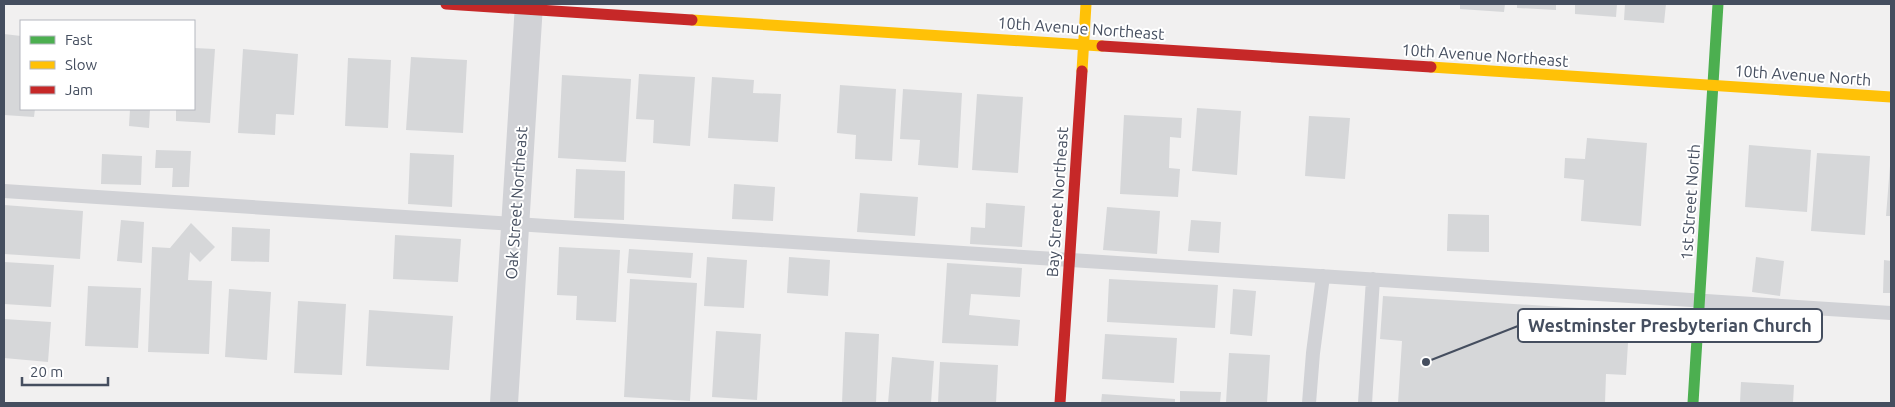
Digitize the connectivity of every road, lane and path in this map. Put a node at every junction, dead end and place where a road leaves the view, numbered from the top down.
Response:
1 (446, 4) edge
2 (1086, 4) edge
3 (1718, 4) edge
4 (529, 6) edge
5 (1083, 45) junction
6 (1713, 86) junction
7 (1891, 97) edge
8 (4, 191) edge
9 (515, 224) junction
10 (1069, 260) junction
11 (1323, 276) junction
12 (1373, 279) junction
13 (1700, 300) junction
14 (1891, 313) edge
15 (504, 403) edge
16 (1060, 403) edge
17 (1309, 403) edge
18 (1365, 403) edge
19 (1693, 403) edge

1 - 4 street, 10th Avenue Northeast
2 - 5 street, Bay Street Northeast
3 - 6 street, 1st Street North
4 - 5 street, 10th Avenue Northeast
4 - 9 street, Oak Street Northeast
5 - 6 street, 10th Avenue Northeast
5 - 10 street, Bay Street Northeast
6 - 7 street, 10th Avenue North
6 - 13 street, 1st Street North
8 - 9 lane
9 - 10 lane
9 - 15 street, Oak Street Northeast
10 - 11 lane
10 - 16 street, Bay Street Northeast
11 - 12 lane
11 - 17 lane
12 - 13 lane
12 - 18 lane
13 - 14 lane
13 - 19 street, 1st Street North

